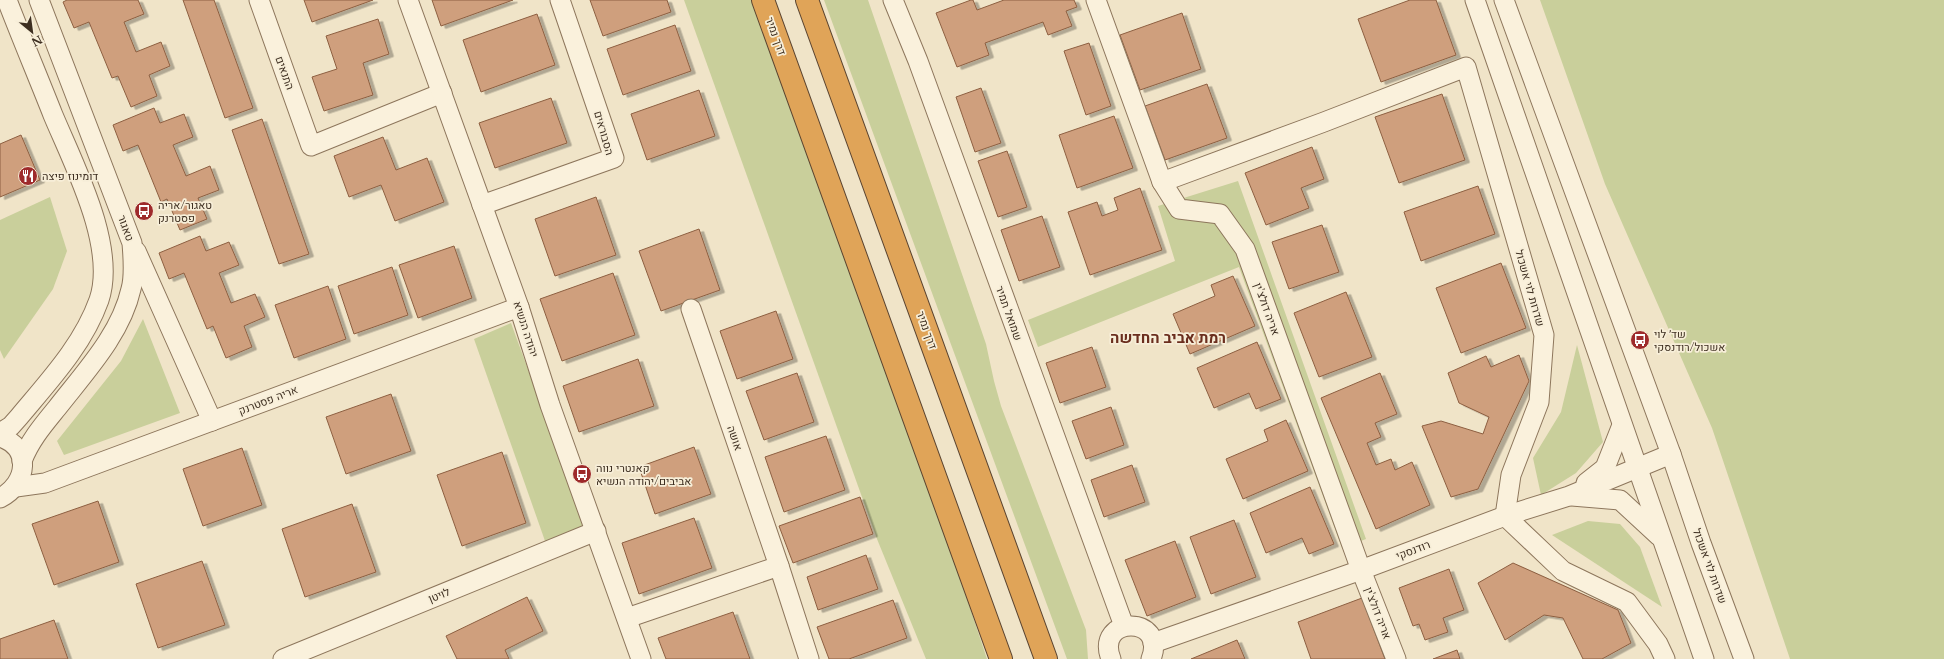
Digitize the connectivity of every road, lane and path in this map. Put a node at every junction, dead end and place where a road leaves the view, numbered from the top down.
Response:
1 (7, 0) edge
2 (39, 0) edge
3 (259, 0) edge
4 (408, 0) edge
5 (560, 0) edge
6 (763, 0) edge
7 (807, 0) edge
8 (893, 0) edge
9 (1096, 0) edge
10 (1475, 0) edge
11 (1504, 0) edge
12 (442, 93) junction
13 (1162, 182) junction
14 (482, 205) junction
15 (132, 243) junction
16 (519, 306) junction
17 (691, 309) dead end
18 (212, 422) junction
19 (1622, 425) junction
20 (0, 433) edge
21 (0, 437) edge
22 (1671, 454) junction
23 (22, 461) junction
24 (1636, 467) junction
25 (16, 487) junction
26 (1569, 496) junction
27 (0, 498) edge
28 (1505, 516) junction
29 (596, 531) junction
30 (1662, 539) junction
31 (779, 566) junction
32 (1361, 570) junction
33 (627, 618) junction
34 (1124, 626) junction
35 (1152, 651) edge
36 (283, 659) edge
37 (641, 659) edge
38 (809, 659) edge
39 (1001, 659) edge
40 (1046, 659) edge
41 (1111, 659) edge
42 (1396, 659) edge
43 (1665, 659) edge
44 (1704, 659) edge
45 (1744, 659) edge

1 - 20 street
2 - 15 street, טאגור
3 - 12 street, התנאים
4 - 12 street, יהודה הנשיא
5 - 14 street, הסבוראים
6 - 39 highway, דרך נמיר
7 - 40 highway, דרך נמיר
8 - 34 street, שמואל תמיר
9 - 13 street, אריה דולצ'ין
10 - 19 street
11 - 22 street, שדרות לוי אשכול
12 - 14 street, יהודה הנשיא
13 - 28 street, שדרות לוי אשכול
13 - 32 street, אריה דולצ'ין
14 - 16 street, יהודה הנשיא
15 - 18 street
15 - 23 street, טאגור
16 - 18 street, אריה פסטרנק
16 - 29 street, יהודה הנשיא
17 - 31 street, אושה
18 - 25 street, אריה פסטרנק
19 - 24 street
19 - 26 street
21 - 23 street
22 - 24 street, רודנסקי
22 - 45 street, שדרות לוי אשכול
23 - 25 street, טאגור
24 - 26 street, רודנסקי
24 - 30 street
25 - 27 street
26 - 28 street, רודנסקי
26 - 30 street
28 - 32 street, רודנסקי
28 - 43 street
29 - 33 street, יהודה הנשיא
29 - 36 street, לויטן
30 - 44 street
31 - 33 street
31 - 38 street, אושה
32 - 35 street, רודנסקי
32 - 42 street, אריה דולצ'ין
33 - 37 street, יהודה הנשיא
34 - 35 street
34 - 41 street

